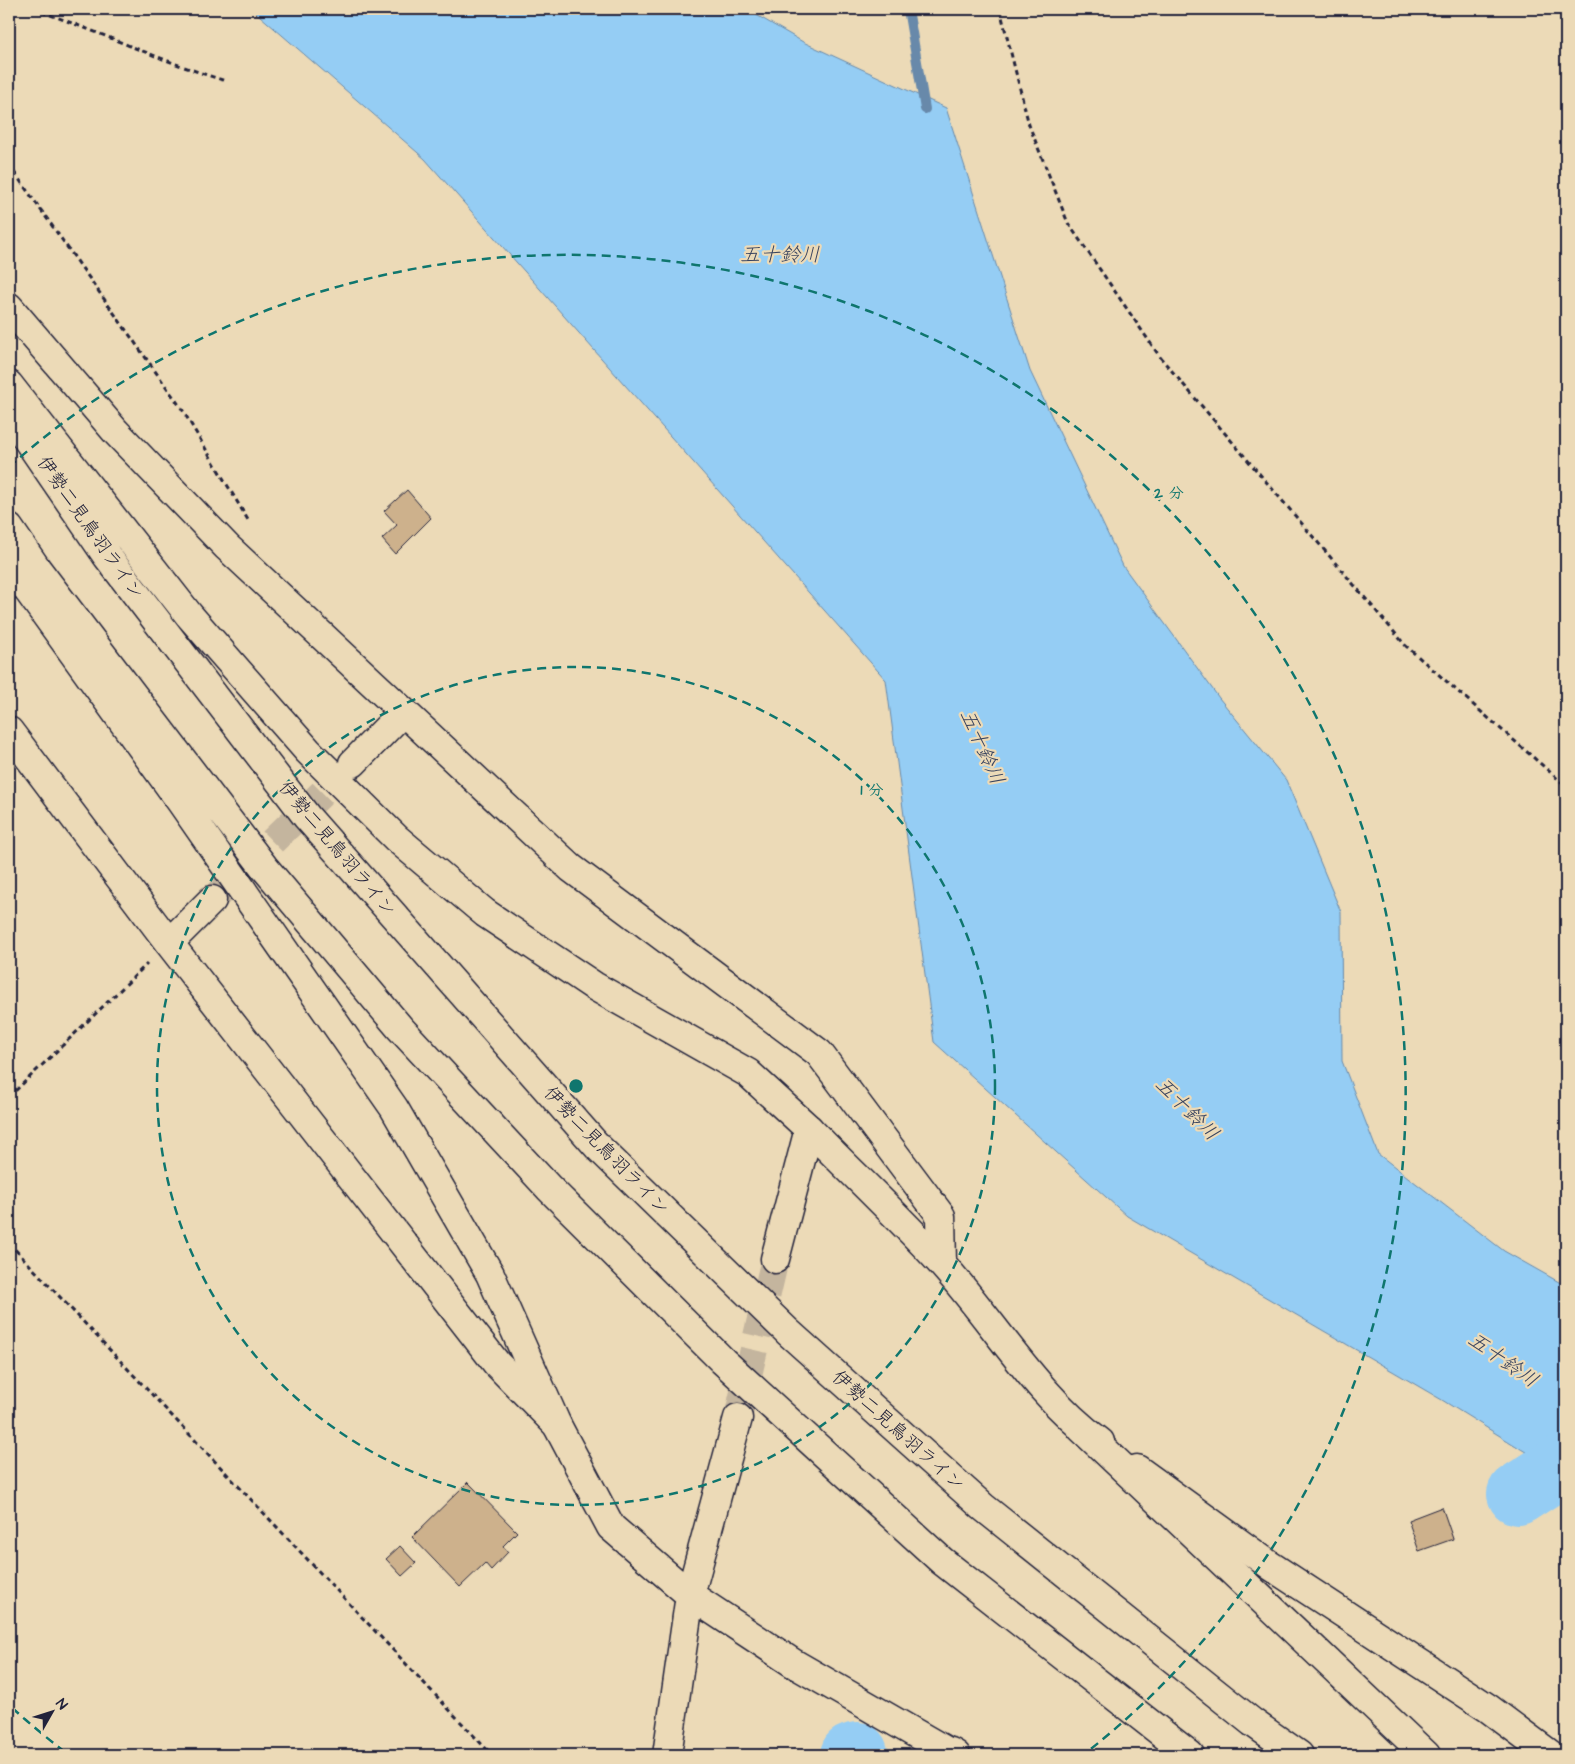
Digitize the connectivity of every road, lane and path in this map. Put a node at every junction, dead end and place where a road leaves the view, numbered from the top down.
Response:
1 (33, 9) edge
2 (1000, 9) edge
3 (226, 81) dead end
4 (9, 164) edge
5 (9, 307) edge
6 (9, 385) edge
7 (9, 413) edge
8 (9, 528) edge
9 (253, 528) dead end
10 (9, 558) edge
11 (402, 712) junction
12 (9, 731) edge
13 (353, 764) tunnel mouth
14 (1566, 786) edge
15 (212, 900) tunnel mouth
16 (169, 943) junction
17 (9, 1097) edge
18 (809, 1129) junction
19 (9, 1243) edge
20 (775, 1259) tunnel mouth
21 (942, 1264) junction
22 (738, 1418) tunnel mouth
23 (557, 1425) junction
24 (1081, 1428) junction
25 (690, 1595) junction
26 (669, 1750) edge
27 (953, 1754) edge
28 (492, 1755) edge
29 (1190, 1755) edge
30 (1299, 1755) edge
31 (1426, 1755) edge
32 (1551, 1755) edge

1 - 3 path
2 - 14 path
4 - 9 path
5 - 11 main road
6 - 18 main road
7 - 30 main road, 伊勢二見鳥羽ライン
8 - 29 main road
10 - 23 main road
11 - 13 main road
11 - 21 main road
12 - 16 main road
15 - 16 main road
16 - 17 path
16 - 23 main road
18 - 20 main road
18 - 21 main road
19 - 28 path
21 - 24 main road
22 - 25 main road
23 - 25 main road
24 - 31 main road
24 - 32 main road
25 - 26 main road
25 - 27 main road

